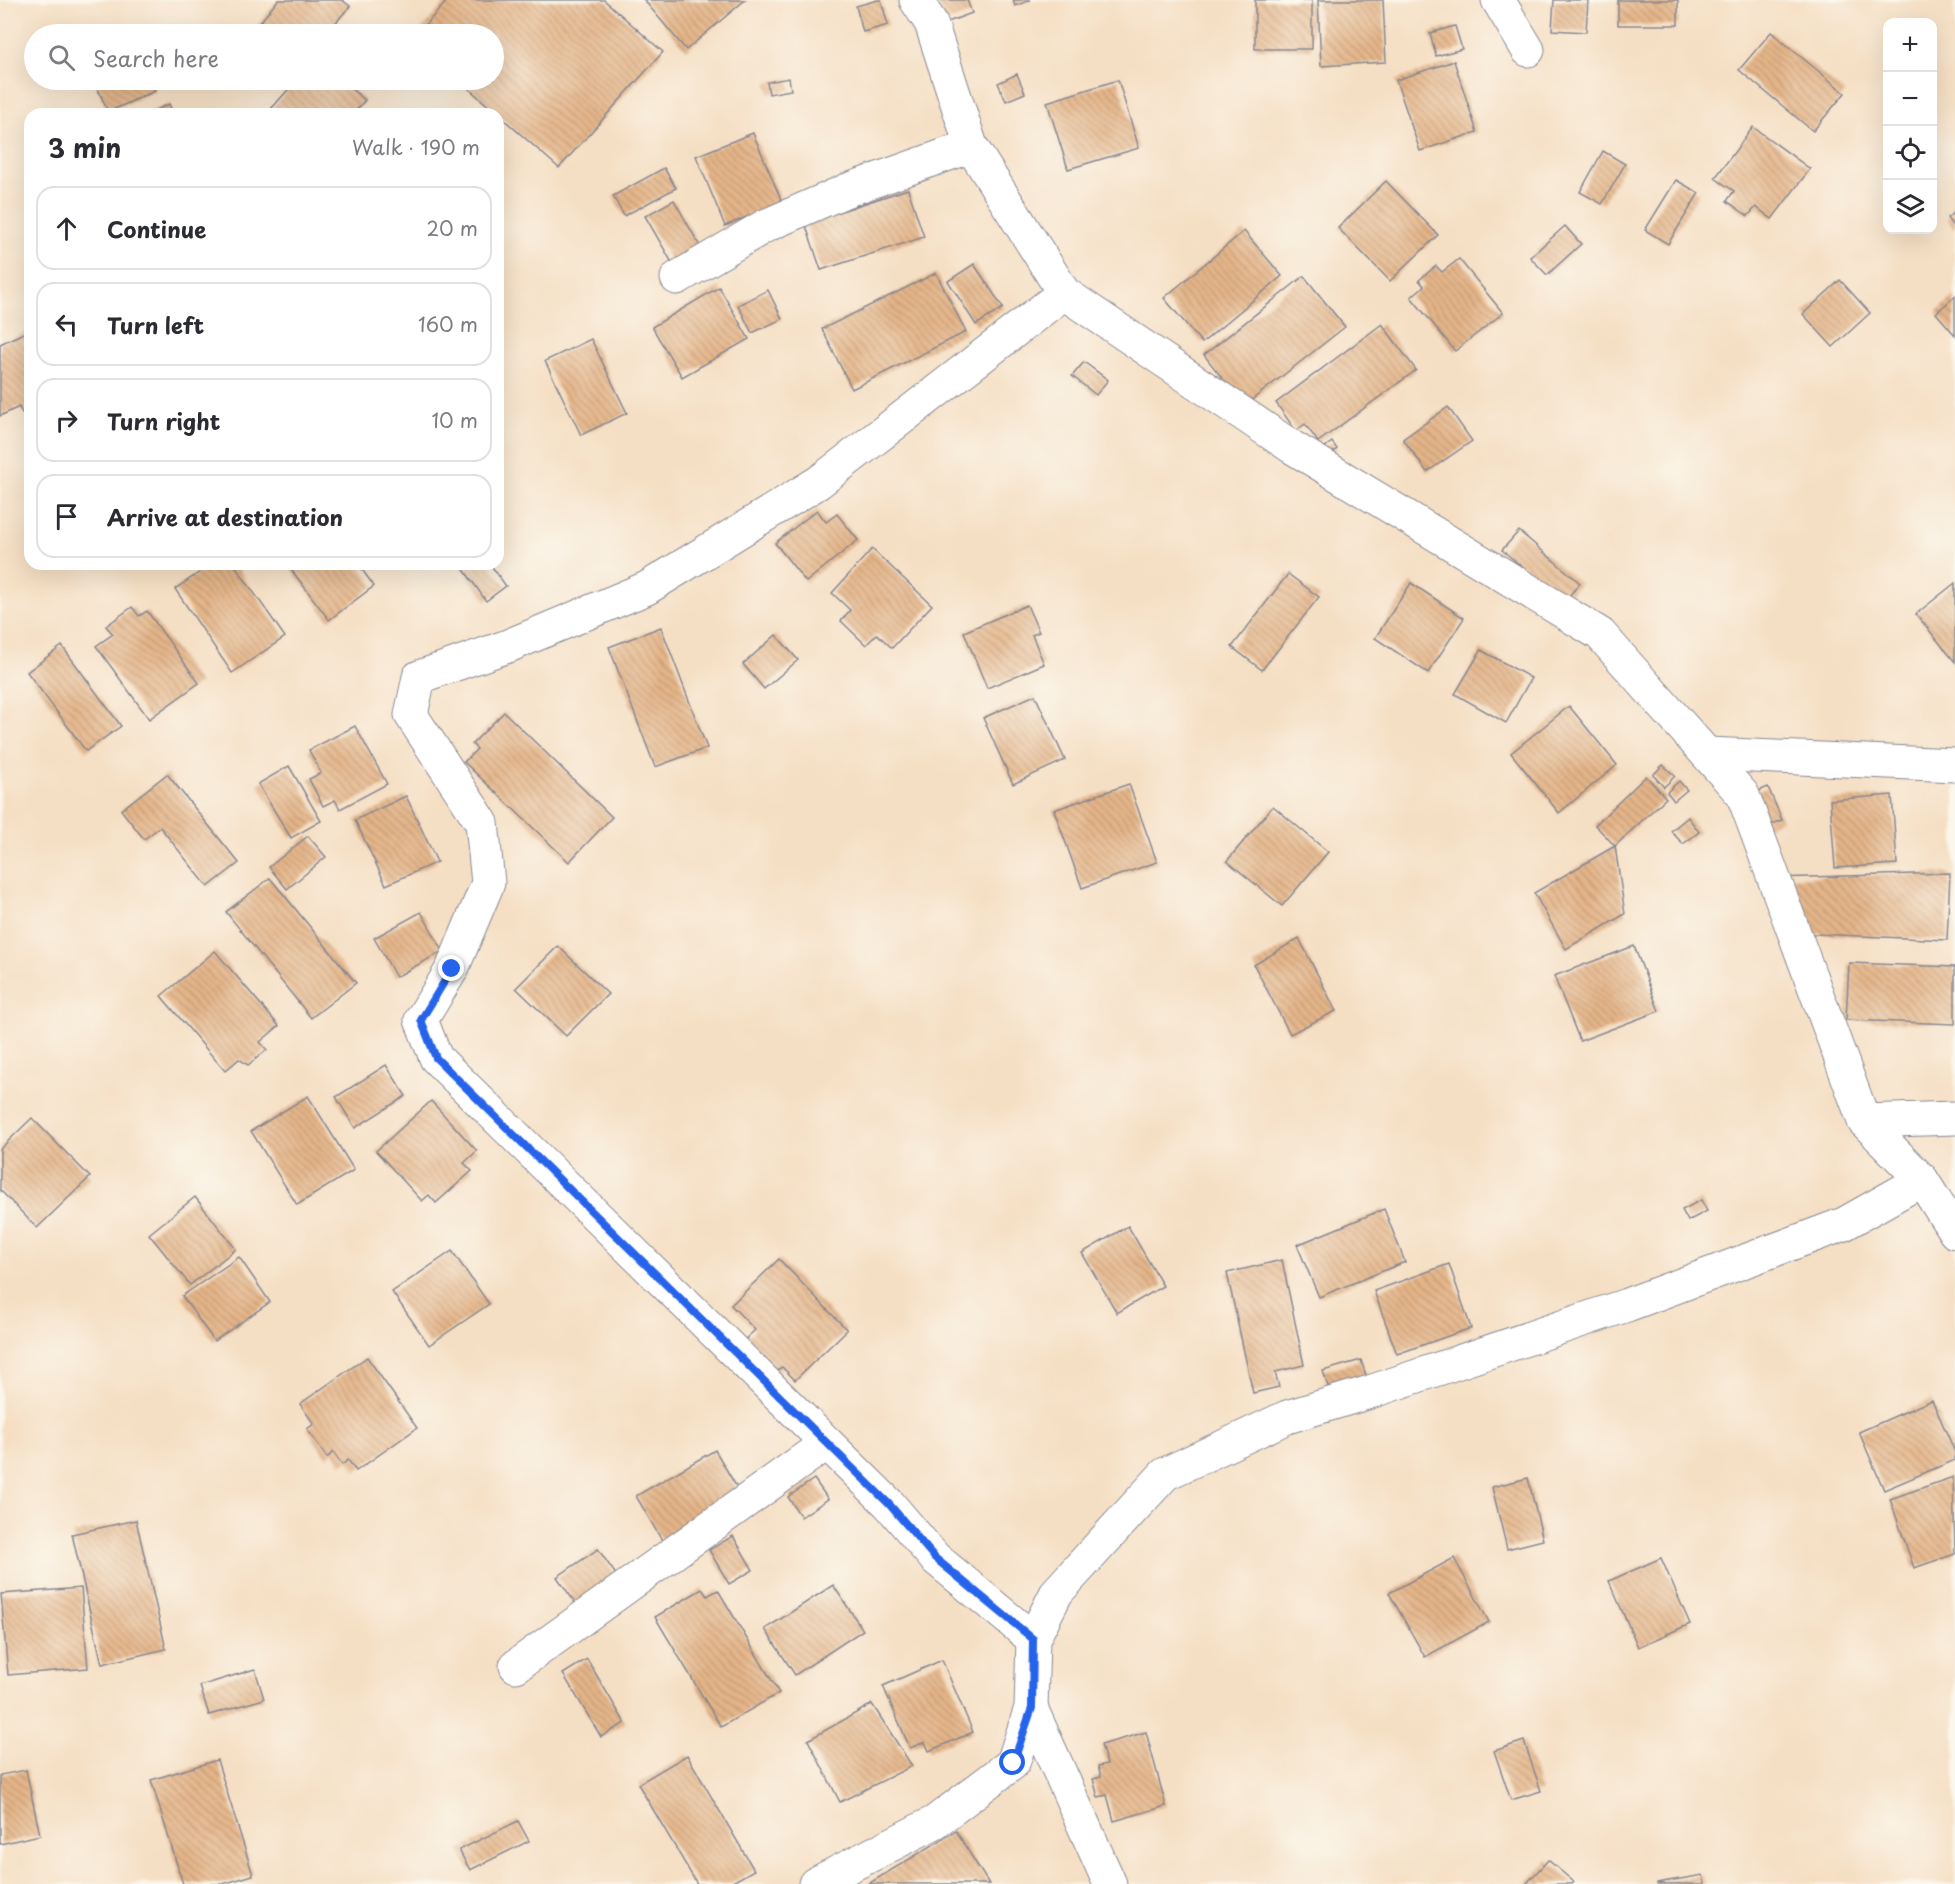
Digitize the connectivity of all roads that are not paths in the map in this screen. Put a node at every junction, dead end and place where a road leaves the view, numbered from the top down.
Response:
1 (916, 0) edge
2 (1498, 0) edge
3 (1528, 50) dead end
4 (971, 146) junction
5 (677, 278) dead end
6 (1064, 293) junction
7 (1707, 754) junction
8 (1955, 765) edge
9 (1955, 1118) edge
10 (1863, 1121) junction
11 (1922, 1180) junction
12 (1955, 1232) edge
13 (827, 1443) junction
14 (1033, 1639) junction
15 (516, 1666) dead end
16 (1032, 1708) junction
17 (814, 1884) edge
18 (1110, 1884) edge

1 - 4 street
2 - 3 street
4 - 5 street
4 - 6 street
6 - 7 street
6 - 13 street
7 - 8 street
7 - 10 street
9 - 10 street
10 - 11 street
11 - 12 street
11 - 14 street
13 - 14 street
13 - 15 street
14 - 16 street
16 - 17 street
16 - 18 street

